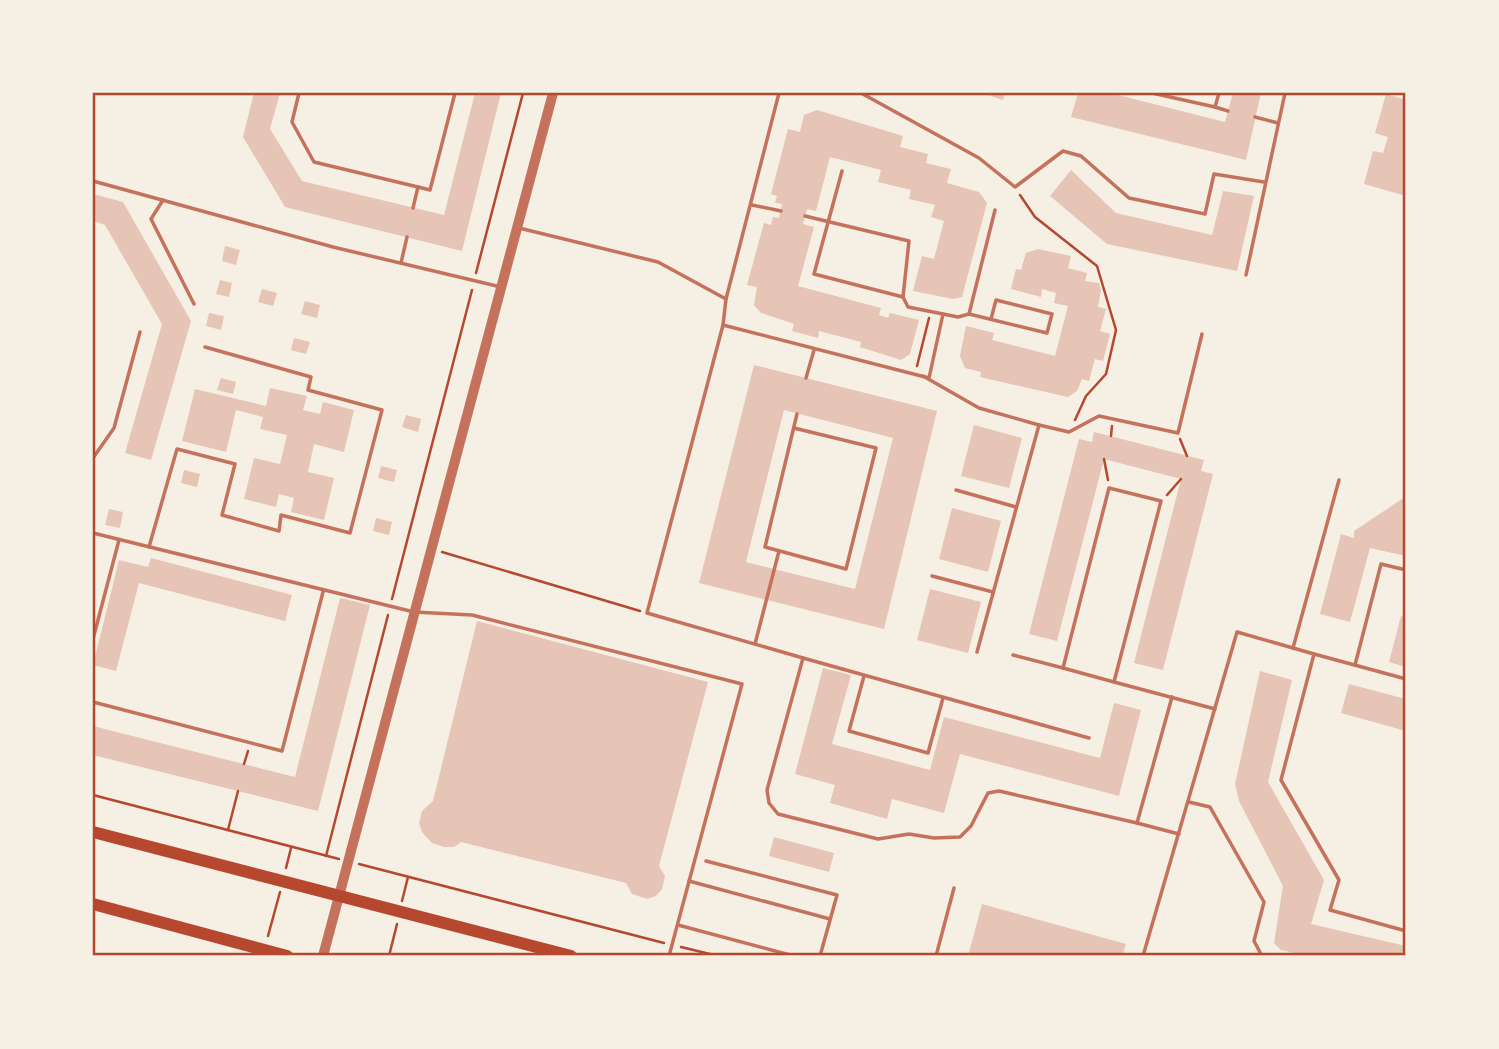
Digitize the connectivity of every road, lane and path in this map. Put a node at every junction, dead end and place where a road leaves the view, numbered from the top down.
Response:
1 (299, 93) edge
2 (455, 93) edge
3 (523, 93) edge
4 (553, 93) edge
5 (779, 93) edge
6 (861, 93) edge
7 (1152, 93) edge
8 (1219, 93) edge
9 (1285, 93) edge
10 (1215, 107) junction
11 (1228, 111) dead end
12 (1255, 117) dead end
13 (1278, 123) junction
14 (842, 171) dead end
15 (93, 181) edge
16 (1264, 182) junction
17 (418, 187) junction
18 (1015, 187) junction
19 (163, 200) junction
20 (752, 205) junction
21 (413, 208) dead end
22 (995, 210) dead end
23 (781, 211) dead end
24 (805, 216) dead end
25 (828, 221) junction
26 (517, 228) junction
27 (407, 237) dead end
28 (401, 263) junction
29 (1247, 275) dead end
30 (474, 280) junction
31 (502, 287) junction
32 (903, 297) junction
33 (726, 299) junction
34 (194, 304) dead end
35 (931, 312) junction
36 (943, 314) junction
37 (969, 314) junction
38 (991, 319) junction
39 (723, 325) junction
40 (140, 332) dead end
41 (1202, 334) dead end
42 (205, 346) dead end
43 (814, 350) junction
44 (917, 368) dead end
45 (923, 376) junction
46 (806, 378) dead end
47 (797, 414) dead end
48 (1039, 425) junction
49 (794, 428) junction
50 (1069, 432) junction
51 (1178, 433) junction
52 (93, 456) edge
53 (1186, 456) dead end
54 (1104, 459) dead end
55 (1181, 479) dead end
56 (1339, 480) dead end
57 (1109, 488) junction
58 (956, 490) dead end
59 (1161, 501) junction
60 (1016, 507) junction
61 (93, 533) edge
62 (120, 540) junction
63 (149, 547) junction
64 (431, 549) junction
65 (779, 551) junction
66 (1406, 570) edge
67 (933, 576) dead end
68 (323, 592) junction
69 (993, 592) junction
70 (390, 607) junction
71 (414, 612) junction
72 (647, 613) junction
73 (93, 639) edge
74 (755, 644) junction
75 (1293, 648) junction
76 (977, 652) dead end
77 (1314, 654) junction
78 (1013, 655) dead end
79 (803, 658) junction
80 (1355, 665) junction
81 (1063, 668) junction
82 (864, 676) junction
83 (1406, 679) edge
84 (1114, 682) junction
85 (1172, 697) junction
86 (943, 698) junction
87 (93, 702) edge
88 (1215, 709) junction
89 (1089, 738) dead end
90 (250, 742) junction
91 (244, 764) dead end
92 (238, 791) dead end
93 (93, 796) edge
94 (1189, 802) junction
95 (1137, 823) junction
96 (228, 830) junction
97 (93, 832) edge
98 (1180, 834) junction
99 (291, 847) junction
100 (326, 856) junction
101 (706, 861) dead end
102 (349, 862) junction
103 (282, 880) junction
104 (689, 881) junction
105 (954, 888) dead end
106 (340, 896) junction
107 (93, 904) edge
108 (830, 919) junction
109 (678, 925) junction
110 (1406, 931) edge
111 (673, 945) junction
112 (265, 950) junction
113 (287, 956) edge
114 (323, 956) edge
115 (571, 956) edge
116 (669, 956) edge
117 (718, 956) edge
118 (794, 956) edge
119 (820, 956) edge
120 (936, 956) edge
121 (1143, 956) edge
122 (1262, 956) edge

1 - 17 lane
2 - 17 lane
3 - 30 path
4 - 26 street
5 - 20 lane
6 - 18 lane
7 - 10 lane
8 - 10 lane
9 - 13 lane
10 - 11 lane
12 - 13 lane
13 - 16 lane
14 - 25 lane
15 - 19 lane
16 - 18 lane
16 - 29 lane
17 - 21 lane
18 - 50 path
19 - 28 lane
19 - 34 lane
20 - 23 lane
20 - 33 lane
22 - 37 lane
24 - 25 lane
25 - 32 lane
25 - 32 lane
26 - 31 street
26 - 33 lane
27 - 28 lane
28 - 30 lane
30 - 31 lane
30 - 70 path
31 - 64 street
32 - 35 lane
33 - 39 lane
35 - 36 lane
35 - 44 path
36 - 37 lane
36 - 45 lane
37 - 38 lane
38 - 38 lane
39 - 43 lane
39 - 72 lane
40 - 52 lane
41 - 51 lane
42 - 63 lane
43 - 45 lane
43 - 46 lane
45 - 48 lane
47 - 49 lane
48 - 50 lane
48 - 60 lane
49 - 65 lane
49 - 65 lane
50 - 51 lane
51 - 53 path
54 - 57 path
55 - 59 path
56 - 75 lane
57 - 59 lane
57 - 81 lane
58 - 60 lane
59 - 84 lane
60 - 69 lane
61 - 62 lane
62 - 63 lane
62 - 73 lane
63 - 68 lane
64 - 71 street
64 - 72 path
65 - 74 lane
66 - 80 lane
67 - 69 lane
68 - 70 lane
68 - 90 lane
69 - 76 lane
70 - 71 lane
70 - 100 path
71 - 102 street
71 - 104 lane
72 - 74 lane
74 - 79 lane
75 - 77 lane
75 - 88 lane
77 - 80 lane
77 - 110 lane
78 - 81 lane
79 - 82 lane
79 - 95 lane
80 - 83 lane
81 - 84 lane
82 - 86 lane
82 - 86 lane
84 - 85 lane
85 - 88 lane
85 - 95 lane
86 - 89 lane
87 - 90 lane
88 - 94 lane
90 - 91 path
92 - 96 path
93 - 96 path
94 - 98 lane
94 - 122 lane
95 - 98 lane
96 - 99 path
97 - 103 main road
98 - 121 lane
99 - 100 path
99 - 103 path
100 - 102 path
101 - 108 lane
102 - 106 street
102 - 111 path
103 - 106 main road
103 - 112 path
104 - 108 lane
104 - 109 lane
105 - 120 lane
106 - 114 street
106 - 115 main road
107 - 112 main road
108 - 119 lane
109 - 111 lane
109 - 118 lane
111 - 116 lane
111 - 117 path
112 - 113 main road

